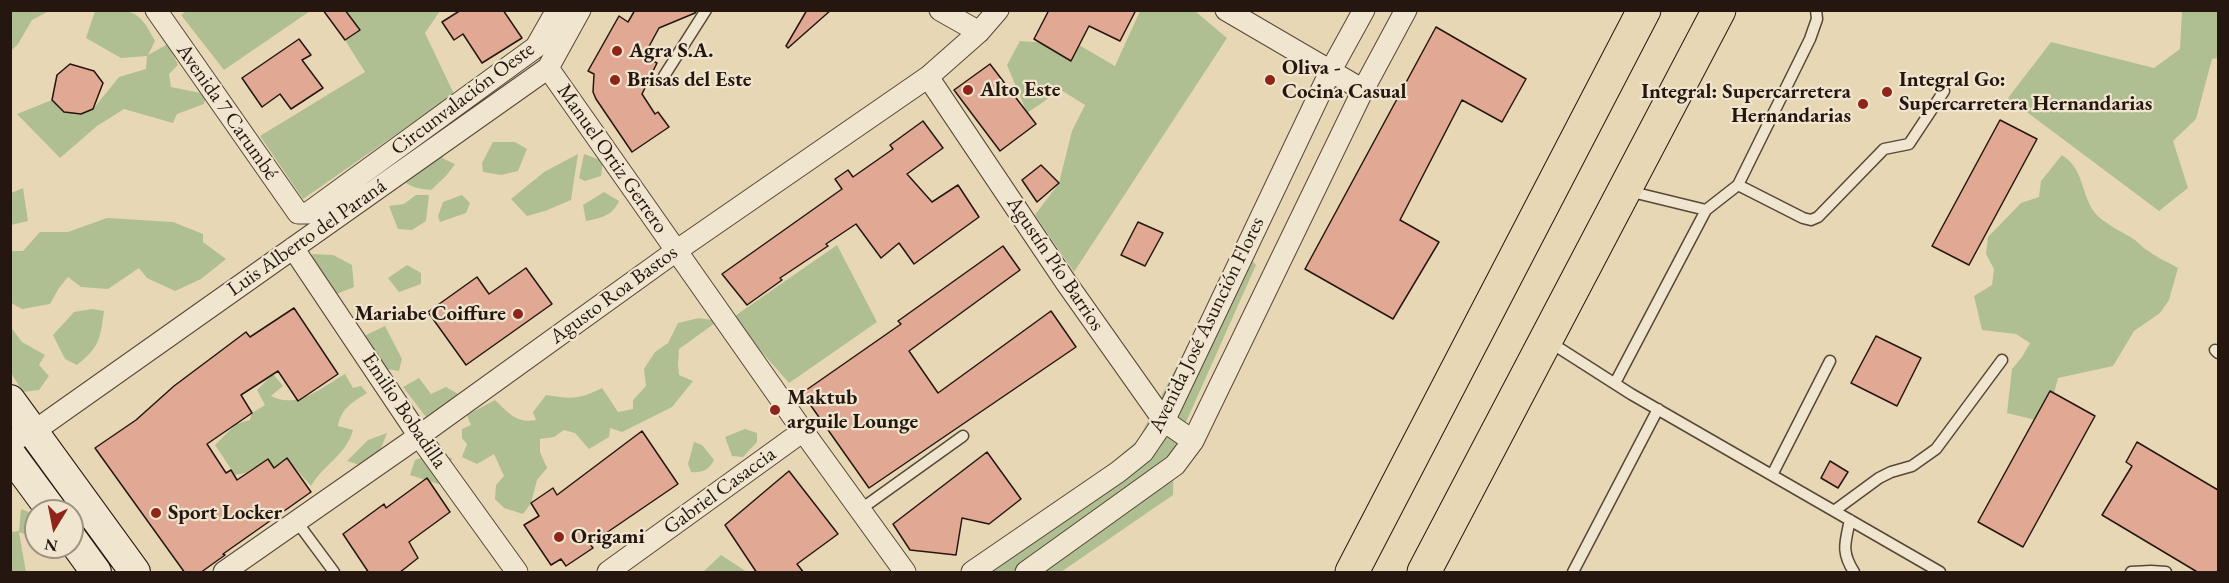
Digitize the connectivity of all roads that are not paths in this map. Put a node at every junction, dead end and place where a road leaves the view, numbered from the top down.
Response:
1 (156, 10) edge
2 (556, 10) edge
3 (580, 10) edge
4 (706, 10) edge
5 (940, 10) edge
6 (998, 10) edge
7 (1226, 10) edge
8 (1364, 10) edge
9 (1406, 10) edge
10 (1644, 10) edge
11 (1719, 10) edge
12 (1816, 10) edge
13 (979, 32) junction
14 (548, 68) junction
15 (1331, 70) junction
16 (664, 76) dead end
17 (928, 77) junction
18 (1363, 90) junction
19 (1944, 91) dead end
20 (1738, 185) junction
21 (1624, 190) junction
22 (1706, 210) junction
23 (298, 213) joint
24 (293, 248) junction
25 (676, 250) junction
26 (1546, 340) junction
27 (2002, 360) dead end
28 (1830, 361) dead end
29 (1616, 383) junction
30 (10, 400) edge
31 (1658, 409) junction
32 (1164, 421) junction
33 (803, 431) junction
34 (22, 436) edge
35 (419, 436) junction
36 (963, 436) dead end
37 (1193, 441) junction
38 (10, 454) edge
39 (1772, 475) junction
40 (43, 499) edge
41 (861, 509) junction
42 (1834, 511) junction
43 (1850, 520) junction
44 (297, 522) junction
45 (84, 556) edge
46 (96, 573) edge
47 (135, 573) edge
48 (224, 573) edge
49 (334, 573) edge
50 (517, 573) edge
51 (608, 573) edge
52 (905, 573) edge
53 (972, 573) edge
54 (1026, 573) edge
55 (1352, 573) edge
56 (1424, 573) edge
57 (1573, 573) edge
58 (1854, 573) edge
59 (1940, 573) edge
60 (2132, 573) edge
61 (2166, 573) edge

1 - 23 street, Avenida 7 Carumbé
2 - 23 street, Circunvalación Oeste
3 - 14 street, Luis Alberto del Paraná
4 - 16 lane
5 - 13 street
6 - 13 street, Agusto Roa Bastos
7 - 15 street
8 - 15 street, Avenida José Asunción Flores
9 - 18 street, Avenida José Asunción Flores
10 - 55 highway
11 - 21 highway
12 - 20 lane
13 - 17 street, Agusto Roa Bastos
14 - 24 street, Luis Alberto del Paraná
14 - 25 street, Manuel Ortiz Gerrero
15 - 18 street
15 - 32 street, Avenida José Asunción Flores
17 - 25 street, Agusto Roa Bastos
17 - 32 street, Agustín Pío Barrios
18 - 37 street, Avenida José Asunción Flores
19 - 20 lane
20 - 22 lane
21 - 22 lane
21 - 26 highway
22 - 29 lane
24 - 34 street, Luis Alberto del Paraná
24 - 35 street, Emilio Bobadilla
25 - 33 street, Manuel Ortiz Gerrero
25 - 35 street, Agusto Roa Bastos
26 - 29 lane
26 - 56 highway
27 - 42 lane
28 - 39 lane
29 - 31 lane
30 - 34 street
31 - 39 lane
31 - 57 lane
32 - 37 street, Agustín Pío Barrios
32 - 53 street, Avenida José Asunción Flores
33 - 41 street, Manuel Ortiz Gerrero
33 - 51 street, Gabriel Casaccia
34 - 47 street
35 - 44 street, Agusto Roa Bastos
35 - 50 street, Emilio Bobadilla
36 - 41 lane
37 - 54 street, Avenida José Asunción Flores
38 - 40 street
39 - 42 lane
41 - 52 street, Manuel Ortiz Gerrero
42 - 43 lane
43 - 58 lane
43 - 59 lane
44 - 48 street, Agusto Roa Bastos
44 - 49 lane
45 - 46 street
60 - 61 lane

